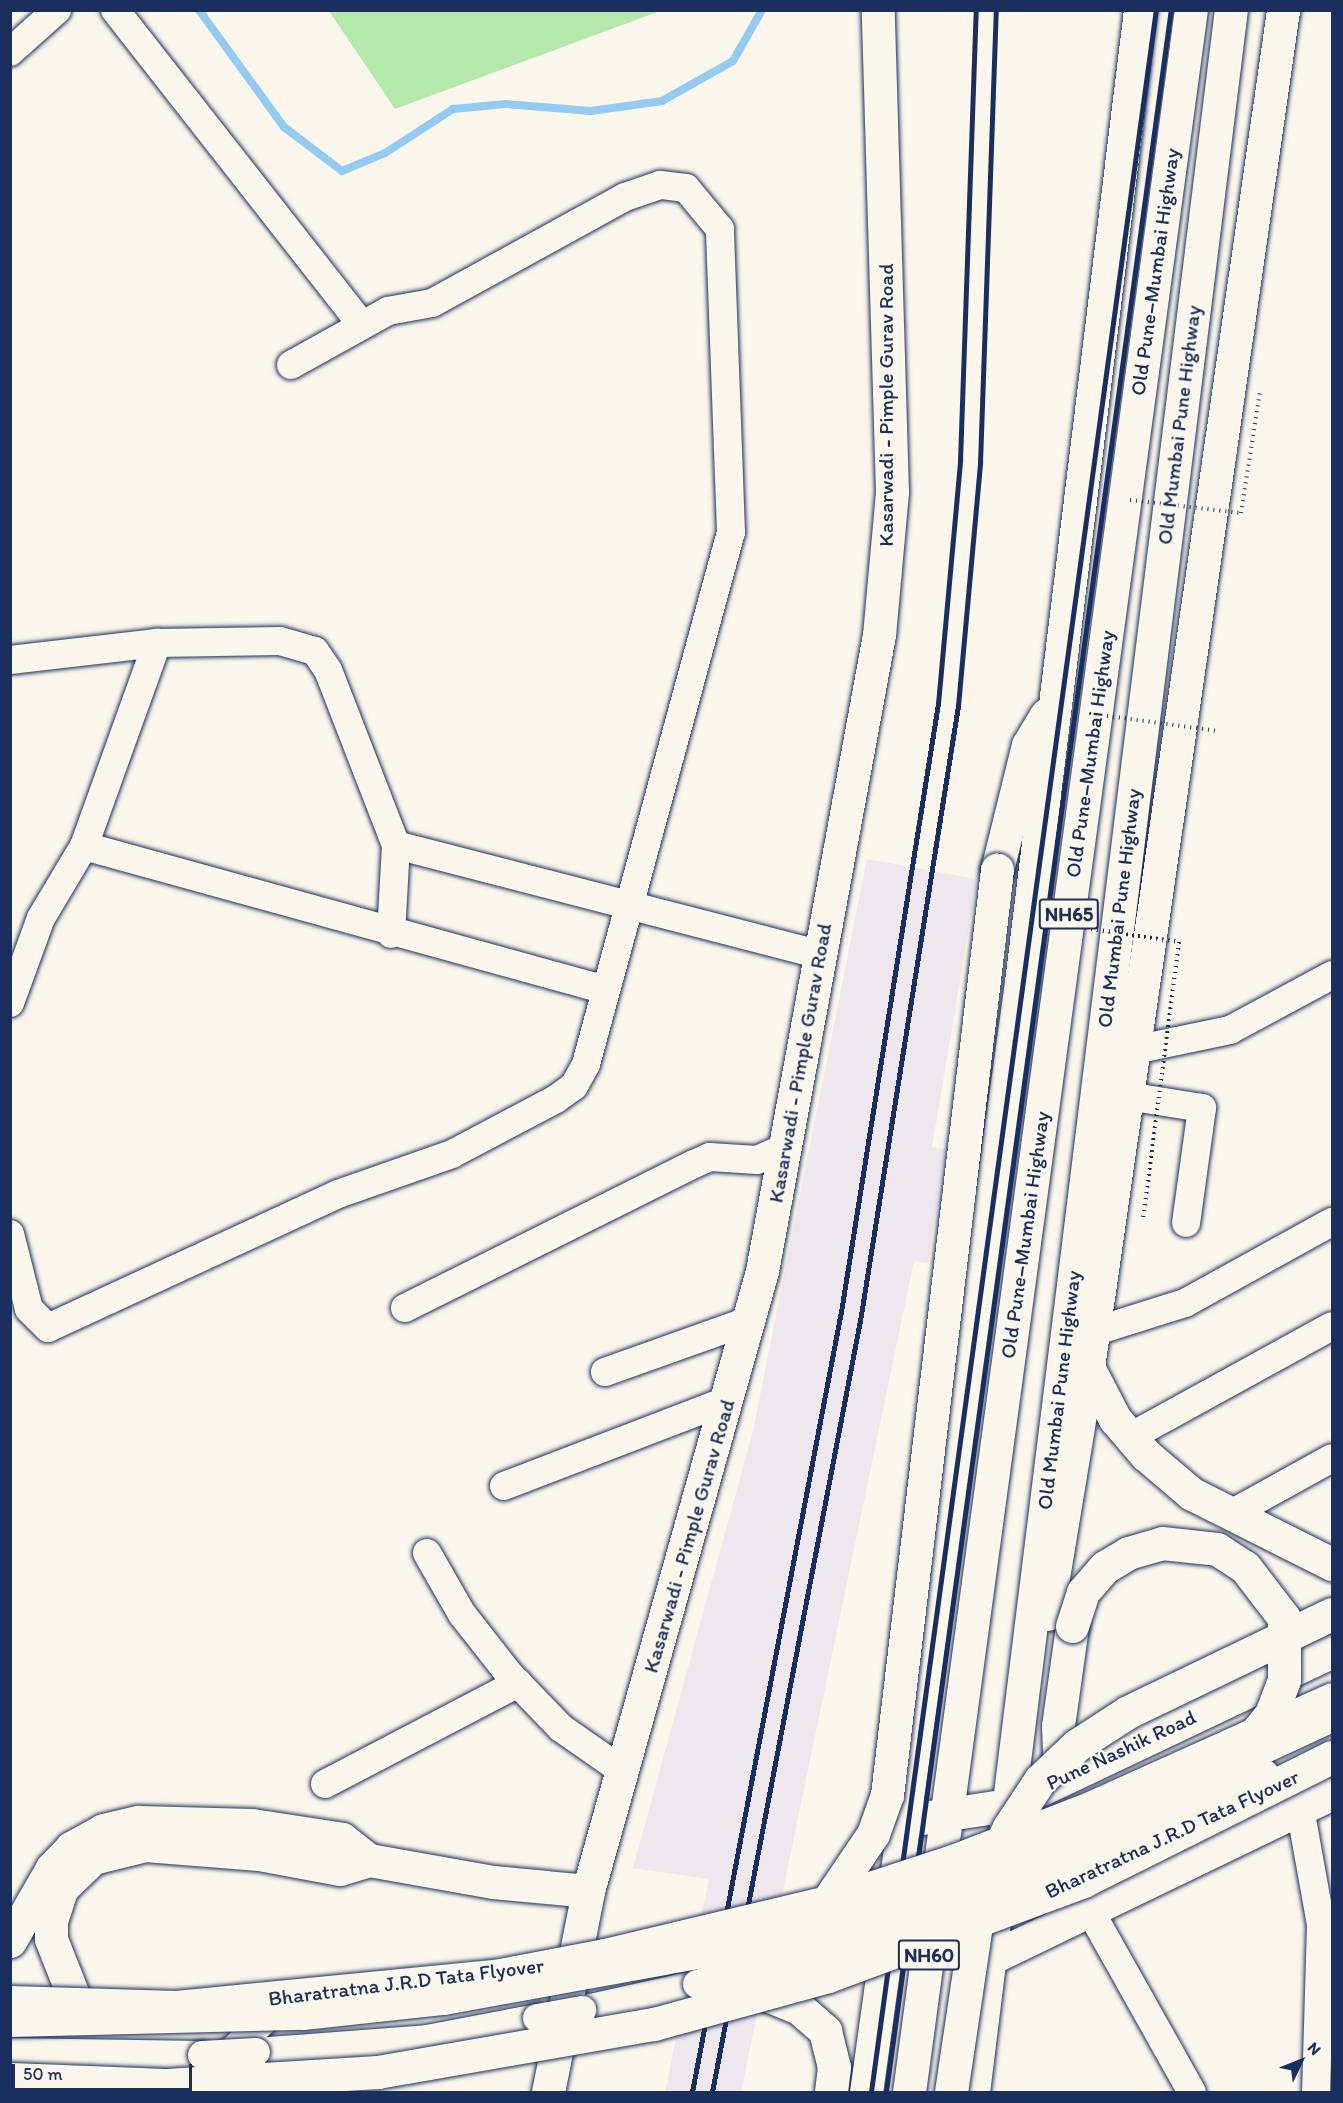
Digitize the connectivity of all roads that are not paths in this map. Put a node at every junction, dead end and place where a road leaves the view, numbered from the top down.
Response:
1 (57, 10) edge
2 (115, 10) edge
3 (878, 10) edge
4 (1140, 10) edge
5 (1191, 10) edge
6 (1231, 10) edge
7 (1283, 10) edge
8 (10, 52) edge
9 (362, 325) junction
10 (291, 365) dead end
11 (157, 643) junction
12 (10, 660) edge
13 (1056, 698) junction
14 (396, 845) junction
15 (84, 846) junction
16 (629, 906) junction
17 (391, 934) junction
18 (820, 955) junction
19 (1332, 975) edge
20 (606, 990) junction
21 (10, 1003) edge
22 (1134, 1050) junction
23 (1127, 1096) junction
24 (784, 1148) junction
25 (1332, 1222) edge
26 (1186, 1223) dead end
27 (10, 1234) edge
28 (405, 1308) dead end
29 (748, 1321) junction
30 (1332, 1326) edge
31 (1093, 1332) junction
32 (1088, 1367) junction
33 (605, 1372) dead end
34 (726, 1401) junction
35 (1130, 1437) junction
36 (1332, 1458) edge
37 (504, 1486) dead end
38 (1231, 1514) junction
39 (427, 1553) dead end
40 (1332, 1564) edge
41 (1332, 1614) edge
42 (1332, 1651) edge
43 (518, 1683) junction
44 (1332, 1699) edge
45 (1332, 1718) edge
46 (1058, 1726) junction
47 (1253, 1736) junction
48 (1332, 1742) edge
49 (1014, 1752) junction
50 (1332, 1757) edge
51 (624, 1772) junction
52 (1060, 1778) junction
53 (325, 1784) dead end
54 (1332, 1793) edge
55 (1008, 1805) junction
56 (1300, 1808) junction
57 (958, 1816) junction
58 (903, 1821) junction
59 (1002, 1854) junction
60 (369, 1860) junction
61 (588, 1891) junction
62 (827, 1902) junction
63 (1088, 1907) junction
64 (10, 1941) edge
65 (580, 1948) junction
66 (991, 1958) junction
67 (767, 1995) junction
68 (10, 2002) edge
69 (77, 2005) junction
70 (10, 2023) edge
71 (10, 2052) edge
72 (10, 2079) edge
73 (70, 2087) edge
74 (199, 2092) edge
75 (548, 2092) edge
76 (831, 2092) edge
77 (866, 2092) edge
78 (909, 2092) edge
79 (951, 2092) edge
80 (973, 2092) edge
81 (1192, 2092) edge
82 (1316, 2092) edge

1 - 8 street
2 - 9 street
3 - 18 main road, Kasarwadi - Pimple Gurav Road
4 - 13 main road
5 - 57 main road, Old Pune–Mumbai Highway / NH65
6 - 49 main road, Old Mumbai Pune Highway / NH65
7 - 22 main road
9 - 10 street
9 - 16 street
11 - 12 street
11 - 14 street
11 - 15 street
13 - 58 main road
13 - 62 main road, bridge
14 - 16 street
14 - 17 street
15 - 17 street
15 - 21 street
16 - 18 street
16 - 20 street
17 - 20 street
18 - 24 main road, Kasarwadi - Pimple Gurav Road
19 - 22 street
20 - 27 street
22 - 23 main road
23 - 26 street
23 - 31 main road
24 - 28 street
24 - 29 main road, Kasarwadi - Pimple Gurav Road
25 - 31 street
29 - 33 street
29 - 34 main road, Kasarwadi - Pimple Gurav Road
30 - 35 street
31 - 32 main road
32 - 35 main road
32 - 49 main road
34 - 37 street
34 - 51 main road, Kasarwadi - Pimple Gurav Road
35 - 38 main road
36 - 38 street
38 - 40 main road
39 - 43 street
41 - 79 main road, bridge
42 - 52 main road, Pune Nashik Road
43 - 51 street
43 - 53 street
44 - 47 main road, Bharatratna J.R.D Tata Flyover, bridge
45 - 70 street, bridge
46 - 47 main road, bridge
46 - 49 main road
46 - 52 main road
47 - 62 main road, Bharatratna J.R.D Tata Flyover, bridge
48 - 71 street, bridge
49 - 55 main road, Old Mumbai Pune Highway / NH65
50 - 67 main road, Bharatratna J.R.D Tata Flyover, bridge
51 - 61 main road, Kasarwadi - Pimple Gurav Road
52 - 55 main road, Pune Nashik Road
54 - 56 main road
55 - 57 main road, Pune Nashik Road
55 - 59 main road, NH60
56 - 63 main road
56 - 82 street
57 - 58 main road, Pune Nashik Road
57 - 59 main road
57 - 78 main road, NH60
58 - 77 main road
59 - 63 main road
59 - 66 main road, NH60
60 - 61 main road
60 - 64 main road
60 - 69 main road
61 - 65 main road, Kasarwadi - Pimple Gurav Road
62 - 69 main road, Bharatratna J.R.D Tata Flyover, bridge
63 - 66 main road
63 - 81 street
65 - 74 street
65 - 75 main road, Kasarwadi - Pimple Gurav Road
66 - 80 main road, NH60
67 - 73 main road, Bharatratna J.R.D Tata Flyover, bridge
67 - 76 main road
68 - 69 main road, Bharatratna J.R.D Tata Flyover, bridge
72 - 73 main road, Bharatratna J.R.D Tata Flyover, bridge

